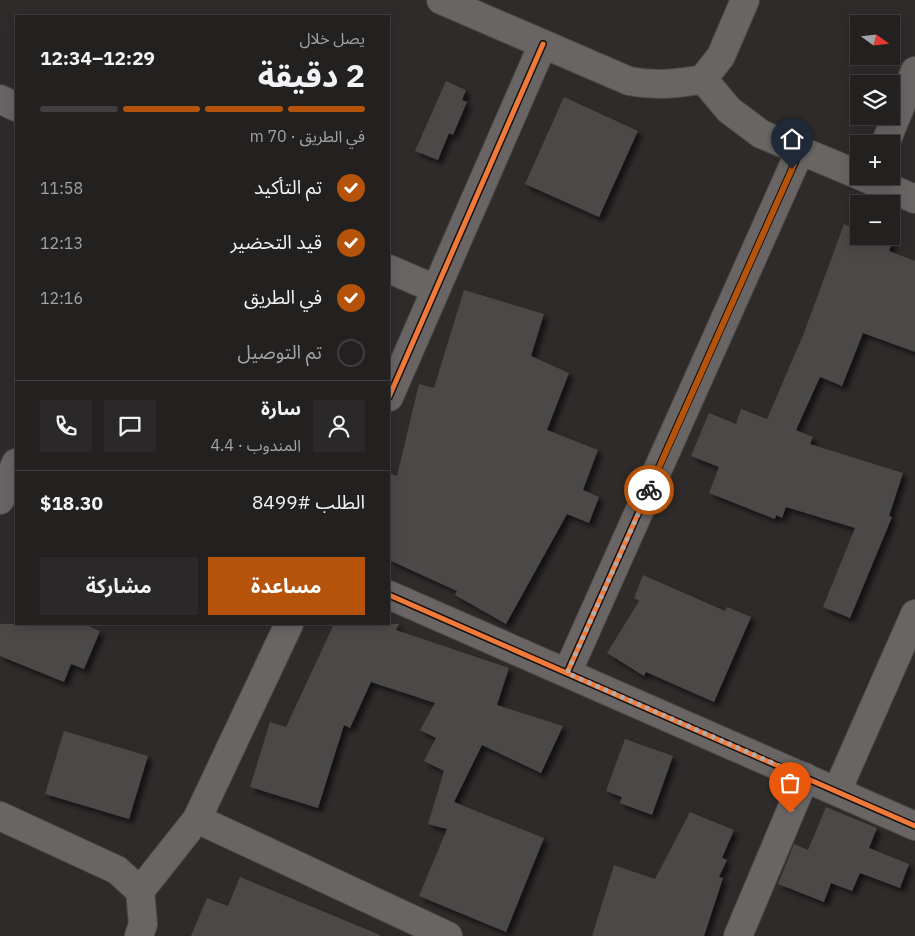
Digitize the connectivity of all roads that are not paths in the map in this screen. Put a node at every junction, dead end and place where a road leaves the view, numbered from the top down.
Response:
1 (441, 0) edge
2 (745, 0) edge
3 (543, 44) junction
4 (915, 72) edge
5 (703, 79) junction
6 (0, 100) edge
7 (15, 107) edge
8 (889, 135) edge
9 (800, 151) junction
10 (850, 171) edge
11 (883, 185) edge
12 (915, 199) edge
13 (390, 269) edge
14 (435, 290) junction
15 (390, 395) edge
16 (15, 465) edge
17 (0, 500) edge
18 (390, 595) edge
19 (915, 614) edge
20 (289, 625) edge
21 (567, 673) junction
22 (805, 777) junction
23 (837, 791) junction
24 (0, 816) edge
25 (197, 819) junction
26 (915, 826) edge
27 (140, 891) junction
28 (139, 936) edge
29 (448, 936) edge
30 (738, 936) edge

1 - 3 street
2 - 5 street
3 - 5 street
3 - 14 street
4 - 8 street
5 - 9 street
6 - 7 street
9 - 10 street
9 - 21 street
11 - 12 street
13 - 14 street
14 - 15 street
16 - 17 street
18 - 21 street
19 - 23 street
20 - 25 street
21 - 22 street
22 - 23 street
22 - 30 street
23 - 26 street
24 - 27 street
25 - 27 street
25 - 29 street
27 - 28 street

